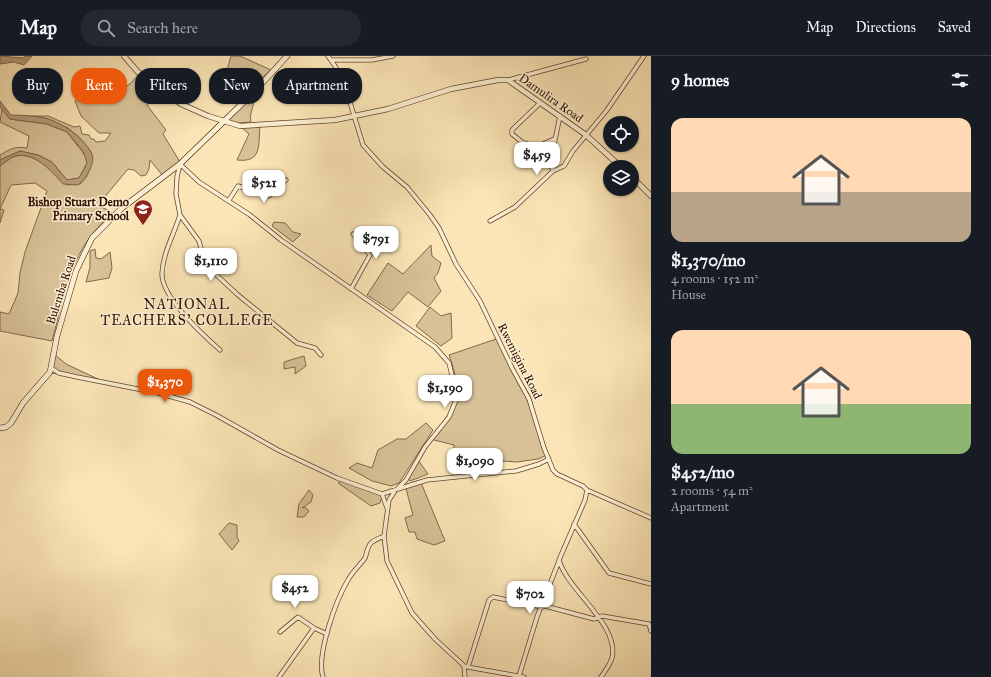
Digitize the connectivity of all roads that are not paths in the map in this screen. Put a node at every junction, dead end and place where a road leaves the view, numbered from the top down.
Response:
1 (124, 56) edge
2 (287, 56) edge
3 (328, 56) edge
4 (393, 56) edge
5 (644, 56) edge
6 (382, 57) edge
7 (586, 58) dead end
8 (332, 60) junction
9 (508, 80) junction
10 (540, 103) junction
11 (354, 115) junction
12 (560, 116) junction
13 (225, 120) junction
14 (586, 135) junction
15 (554, 139) junction
16 (614, 160) edge
17 (180, 164) junction
18 (553, 171) junction
19 (286, 180) dead end
20 (639, 184) edge
21 (651, 196) edge
22 (229, 200) junction
23 (180, 215) junction
24 (490, 221) dead end
25 (353, 234) dead end
26 (351, 289) junction
27 (220, 350) dead end
28 (321, 355) dead end
29 (51, 368) junction
30 (0, 428) edge
31 (549, 459) junction
32 (587, 490) junction
33 (395, 491) junction
34 (382, 494) junction
35 (387, 508) junction
36 (651, 518) edge
37 (574, 524) junction
38 (384, 536) junction
39 (559, 560) junction
40 (651, 584) edge
41 (542, 607) junction
42 (598, 618) junction
43 (651, 618) edge
44 (649, 624) junction
45 (314, 628) junction
46 (651, 631) edge
47 (280, 632) dead end
48 (327, 634) junction
49 (466, 666) junction
50 (279, 677) edge
51 (323, 677) edge
52 (465, 677) edge
53 (522, 677) edge
54 (601, 677) edge

1 - 13 street, Damulira Road
2 - 13 main road, Bulemba Road
3 - 8 street, Rwemigina Road
4 - 6 street
5 - 14 street
6 - 8 street
7 - 9 street
8 - 11 street, Rwemigina Road
9 - 10 street, Damulira Road
9 - 11 street, Damulira Road
10 - 12 street, Damulira Road
10 - 15 street
11 - 13 street, Damulira Road
11 - 31 street, Rwemigina Road
12 - 14 street, Damulira Road
12 - 15 street
13 - 17 main road, Bulemba Road
14 - 16 street, Damulira Road
14 - 18 street
15 - 18 street
17 - 22 street
17 - 23 street
17 - 29 main road, Bulemba Road
18 - 24 street
19 - 22 street
20 - 21 street
22 - 26 street
23 - 27 street
23 - 28 street
25 - 26 street
26 - 33 street
29 - 30 main road, Bulemba Road
29 - 34 street
31 - 32 street, Rwemigina Road
31 - 33 street
32 - 36 street, Rwemigina Road
32 - 37 street
33 - 34 street
33 - 35 street
34 - 35 street
35 - 38 street
37 - 39 street
37 - 40 street
38 - 48 street
38 - 49 street
39 - 41 street
39 - 42 street
41 - 42 street
41 - 49 street
41 - 53 street
42 - 44 street
42 - 54 street
43 - 44 street
44 - 46 street
45 - 47 street
45 - 48 street
45 - 50 street
48 - 51 street
49 - 52 street
49 - 53 street

